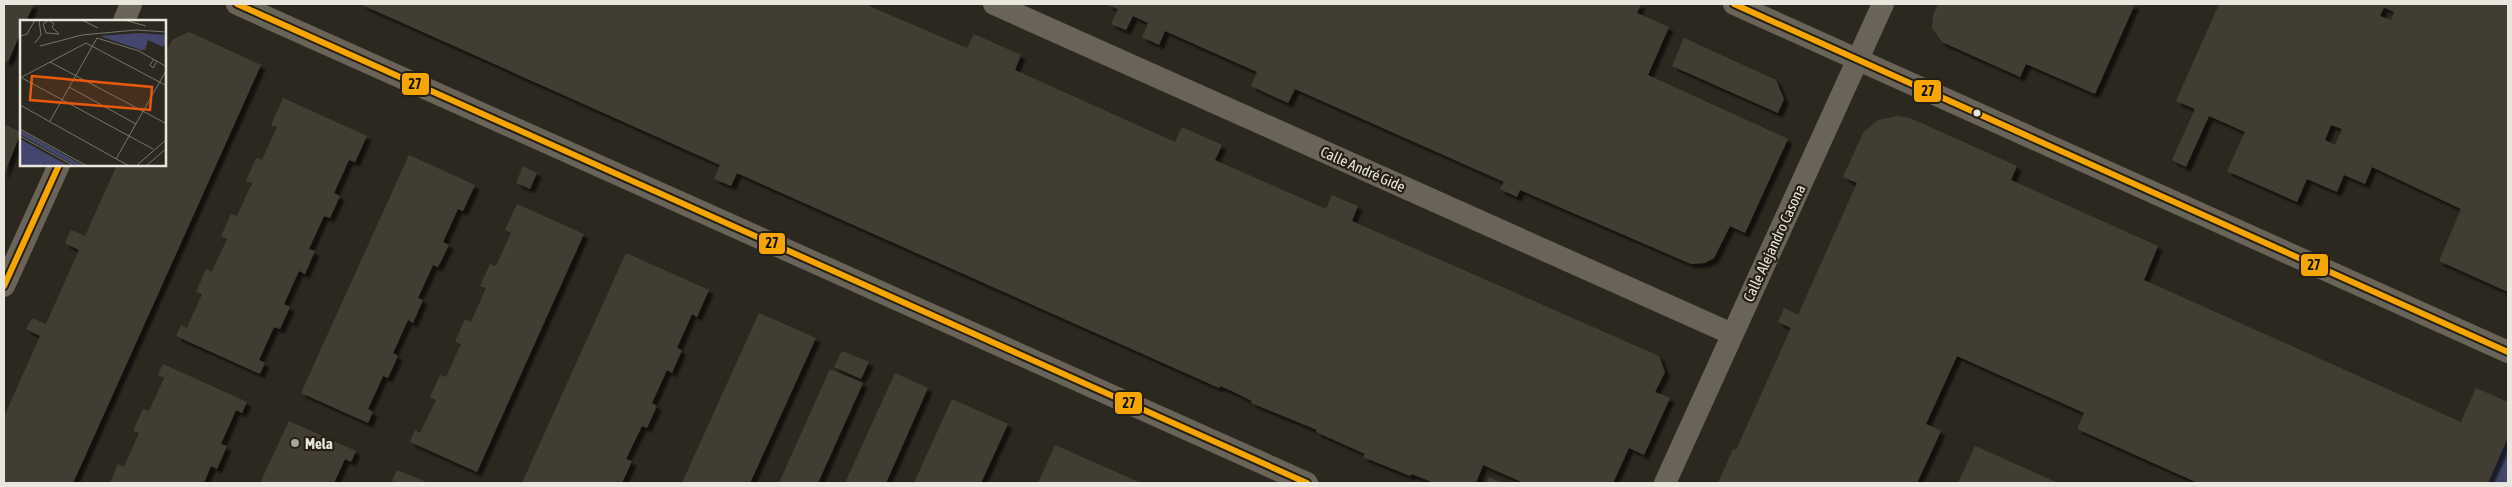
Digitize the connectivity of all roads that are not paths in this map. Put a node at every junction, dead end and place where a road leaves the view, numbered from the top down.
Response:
1 (131, 4) edge
2 (237, 4) edge
3 (994, 4) edge
4 (1734, 4) edge
5 (1883, 4) edge
6 (124, 20) edge
7 (1858, 59) junction
8 (59, 166) edge
9 (4, 286) edge
10 (1732, 334) junction
11 (2508, 352) edge
12 (1307, 483) edge
13 (1665, 483) edge

1 - 6 street
2 - 12 street
3 - 10 street, Calle André Gide
4 - 7 street
5 - 7 street, Calle Alejandro Casona
7 - 10 street, Calle Alejandro Casona
7 - 11 street
8 - 9 street
10 - 13 street, Calle Alejandro Casona

